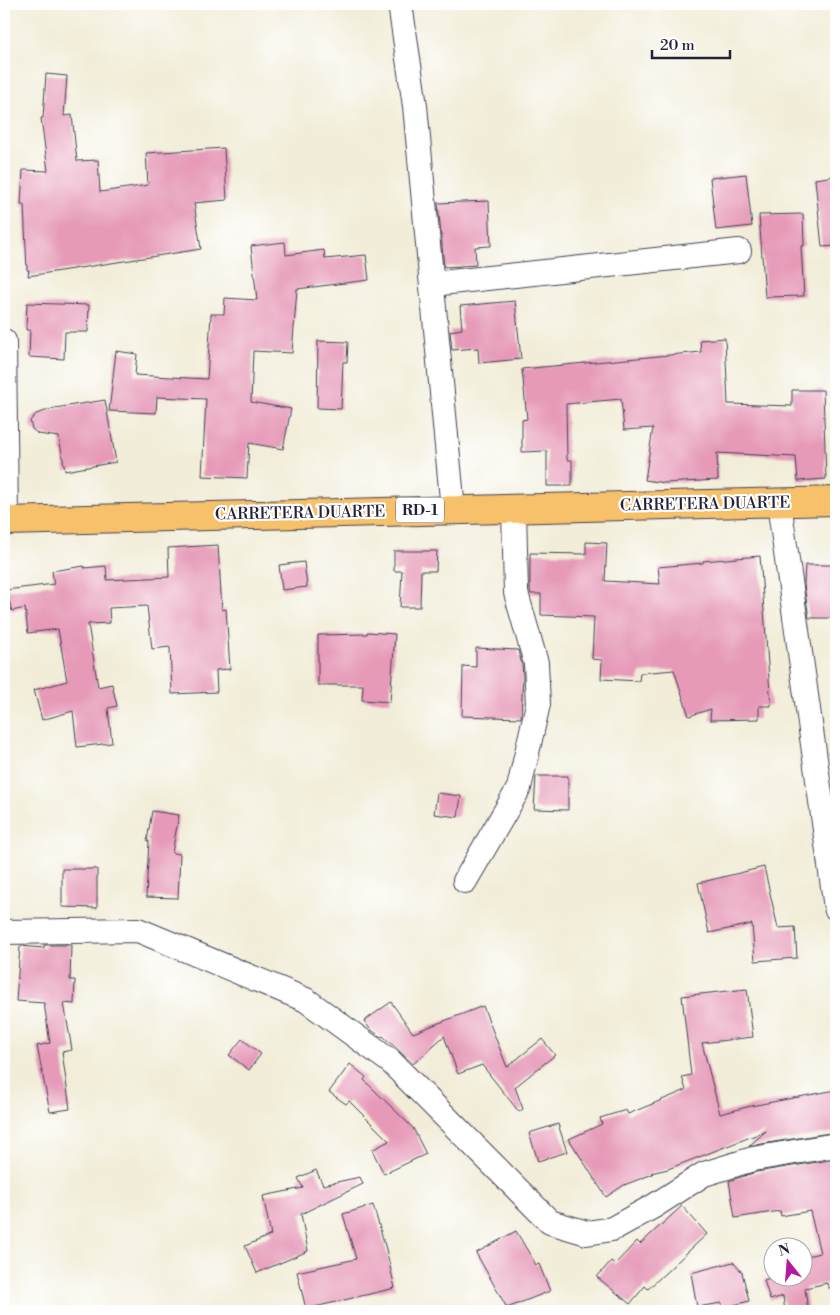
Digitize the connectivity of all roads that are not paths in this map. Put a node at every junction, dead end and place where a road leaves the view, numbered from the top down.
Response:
1 (400, 4) edge
2 (739, 251) dead end
3 (432, 284) junction
4 (4, 341) edge
5 (836, 501) edge
6 (778, 503) junction
7 (514, 508) junction
8 (453, 510) junction
9 (5, 520) edge
10 (465, 882) dead end
11 (836, 908) edge
12 (4, 932) edge
13 (836, 1145) edge

1 - 3 street
2 - 3 street
3 - 8 street
4 - 9 street
5 - 6 main road, CARRETERA DUARTE / RD-1
6 - 7 main road, CARRETERA DUARTE / RD-1
6 - 11 street
7 - 8 main road, CARRETERA DUARTE / RD-1
7 - 10 street
8 - 9 main road, CARRETERA DUARTE / RD-1
12 - 13 street

